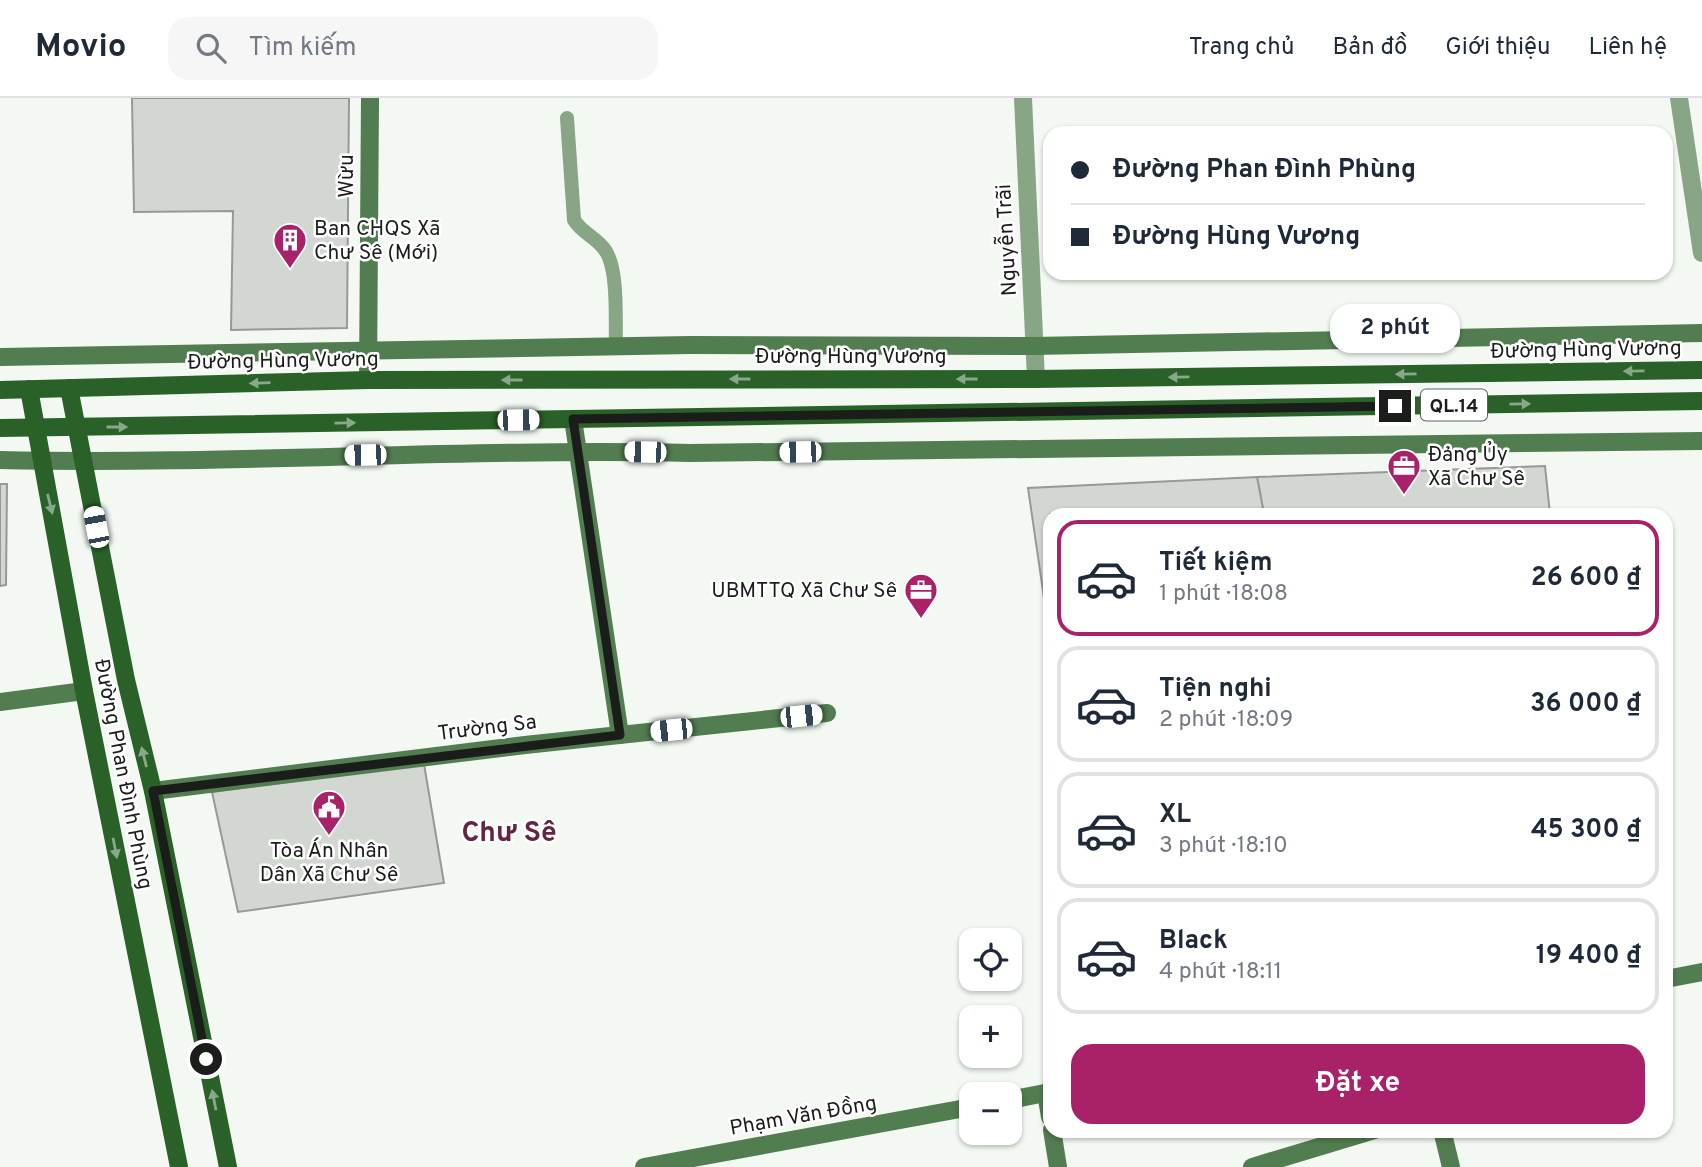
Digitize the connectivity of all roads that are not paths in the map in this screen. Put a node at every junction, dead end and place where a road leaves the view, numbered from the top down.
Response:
1 (370, 98) edge
2 (1023, 98) edge
3 (1679, 98) edge
4 (567, 118) dead end
5 (1702, 253) edge
6 (1702, 334) edge
7 (1034, 346) junction
8 (616, 347) junction
9 (368, 351) junction
10 (0, 357) edge
11 (1702, 370) edge
12 (1035, 379) junction
13 (368, 380) junction
14 (69, 388) junction
15 (29, 389) junction
16 (0, 390) edge
17 (1702, 401) edge
18 (573, 419) junction
19 (76, 427) junction
20 (0, 428) edge
21 (35, 428) junction
22 (1702, 441) edge
23 (578, 451) junction
24 (0, 460) edge
25 (41, 461) junction
26 (83, 461) junction
27 (84, 691) junction
28 (0, 702) edge
29 (827, 713) dead end
30 (620, 735) junction
31 (153, 791) junction
32 (1702, 972) edge
33 (1673, 978) edge
34 (1043, 1093) edge
35 (1022, 1097) edge
36 (959, 1109) edge
37 (1053, 1138) edge
38 (1348, 1138) edge
39 (1444, 1138) edge
40 (179, 1167) edge
41 (228, 1167) edge
42 (644, 1167) edge
43 (1058, 1167) edge
44 (1252, 1167) edge
45 (1451, 1167) edge

1 - 9 street, Wừu
2 - 7 street, Nguyễn Trãi
3 - 5 street
4 - 8 lane
6 - 7 street, Đường Hùng Vương
7 - 8 street, Đường Hùng Vương
7 - 12 street, Nguyễn Trãi
8 - 9 street, Đường Hùng Vương
9 - 10 street, Đường Hùng Vương
9 - 13 street, Wừu
11 -> 12 main road, Đường Hùng Vương / QL.14
12 -> 13 main road, Đường Hùng Vương / QL.14
13 -> 14 main road, Đường Hùng Vương / QL.14
14 - 15 main road, Đường Hùng Vương / QL.14
14 - 19 main road, Đường Phan Đình Phùng
15 - 16 main road, Đường Hùng Vương / QL.14
15 - 21 main road, Đường Phan Đình Phùng
18 -> 17 main road, QL.14
19 -> 18 main road, QL.14
18 - 23 street
19 - 21 main road, QL.14
19 - 26 main road, Đường Phan Đình Phùng
20 - 21 main road, QL.14
21 - 25 main road, Đường Phan Đình Phùng
22 - 23 street
23 - 26 street
23 - 30 street
24 - 25 street
25 - 26 street
25 -> 27 main road, Đường Phan Đình Phùng
31 -> 26 main road, Đường Phan Đình Phùng
27 - 28 street
27 -> 40 main road, Đường Phan Đình Phùng
29 - 30 street, Trường Sa
30 - 31 street, Trường Sa
41 -> 31 main road, Đường Phan Đình Phùng
32 - 33 street
34 - 35 street
36 - 42 street, Phạm Văn Đồng
37 - 43 street
38 - 44 street
39 - 45 street

